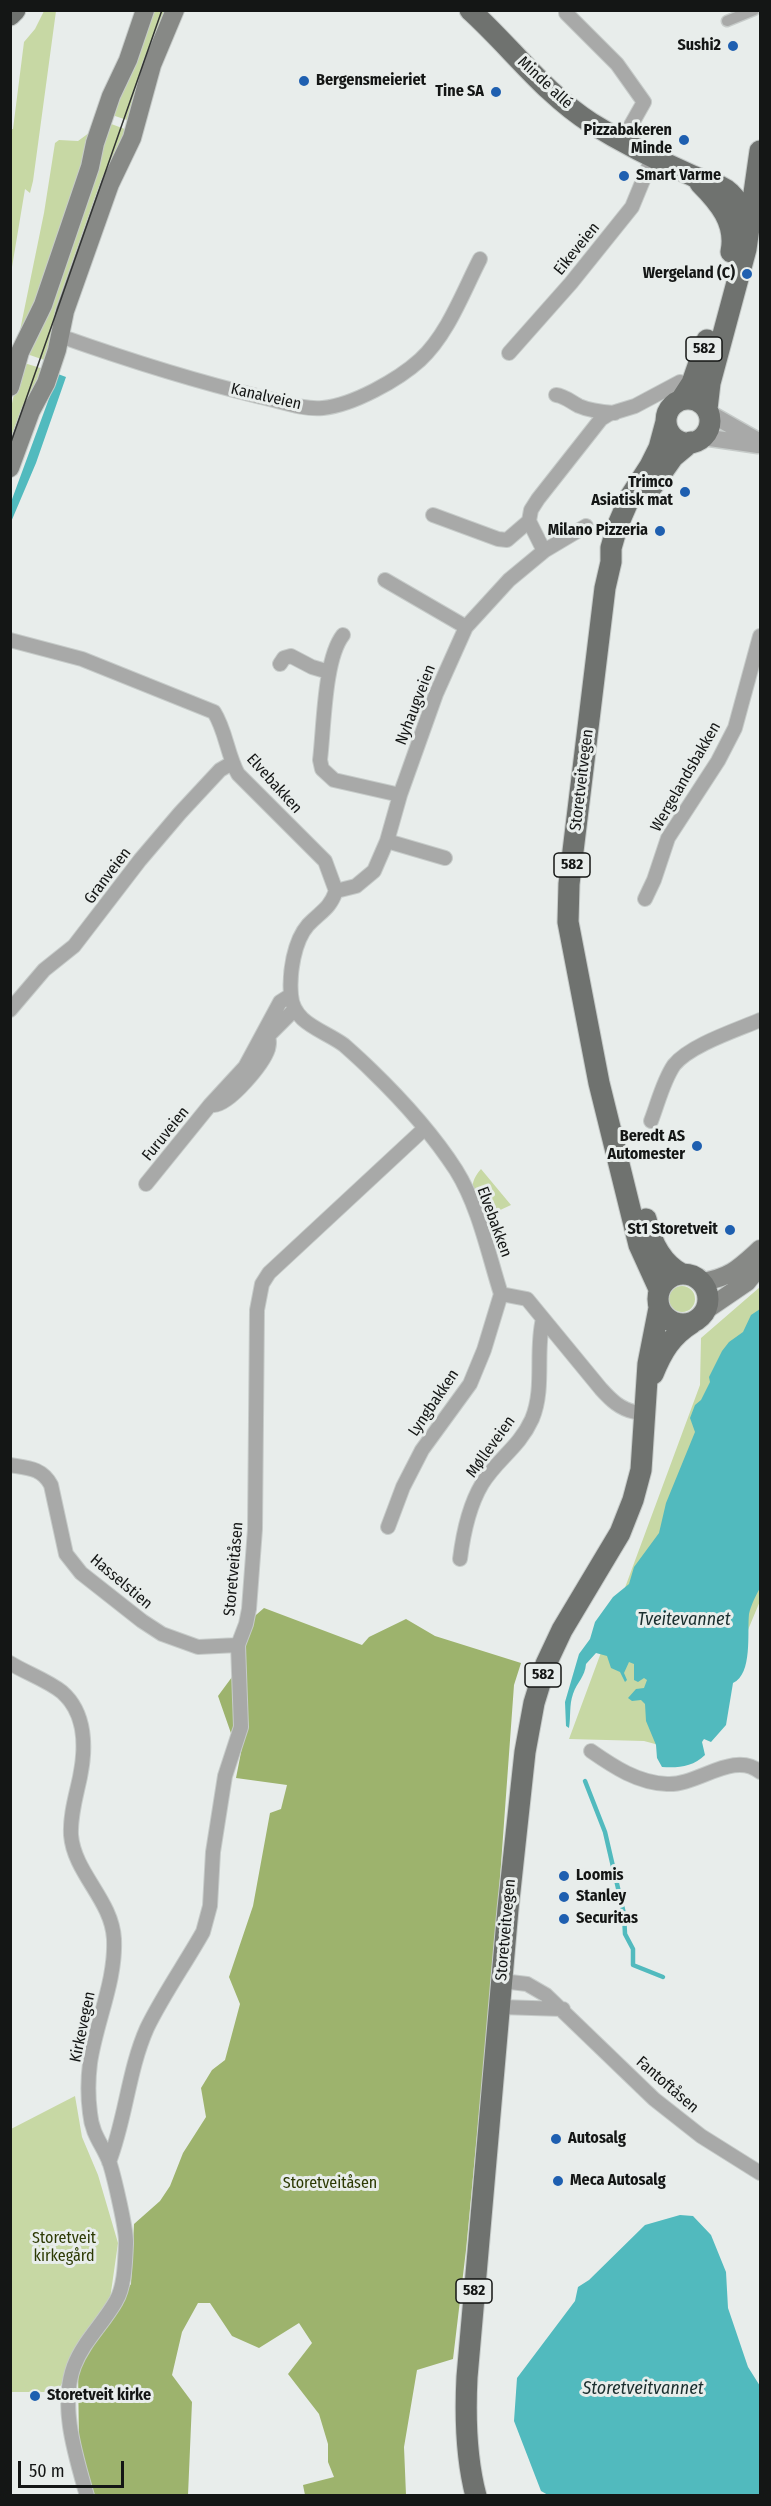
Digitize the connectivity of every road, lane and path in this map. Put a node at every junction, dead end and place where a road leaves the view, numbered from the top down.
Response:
1 (15, 10) edge
2 (145, 10) edge
3 (175, 10) edge
4 (470, 10) edge
5 (754, 10) edge
6 (566, 13) dead end
7 (10, 15) edge
8 (727, 21) dead end
9 (622, 141) junction
10 (760, 151) edge
11 (653, 156) junction
12 (693, 176) junction
13 (746, 249) junction
14 (480, 259) dead end
15 (60, 336) junction
16 (509, 353) dead end
17 (10, 387) edge
18 (681, 391) junction
19 (556, 395) dead end
20 (708, 411) junction
21 (615, 413) junction
22 (666, 422) junction
23 (697, 440) junction
24 (760, 444) edge
25 (10, 468) edge
26 (434, 515) dead end
27 (529, 521) junction
28 (586, 526) dead end
29 (544, 551) junction
30 (611, 562) junction
31 (385, 579) dead end
32 (465, 627) junction
33 (343, 635) dead end
34 (760, 636) edge
35 (10, 640) edge
36 (280, 664) dead end
37 (329, 672) junction
38 (232, 763) junction
39 (400, 795) junction
40 (387, 841) junction
41 (445, 858) dead end
42 (336, 891) junction
43 (645, 899) dead end
44 (291, 995) junction
45 (10, 1010) edge
46 (294, 1010) junction
47 (760, 1020) edge
48 (590, 1032) junction
49 (266, 1033) junction
50 (651, 1121) dead end
51 (424, 1130) junction
52 (146, 1184) dead end
53 (760, 1249) edge
54 (760, 1266) edge
55 (682, 1274) junction
56 (702, 1282) junction
57 (501, 1294) junction
58 (659, 1298) junction
59 (699, 1316) junction
60 (543, 1319) junction
61 (648, 1389) junction
62 (635, 1412) dead end
63 (10, 1465) edge
64 (388, 1527) dead end
65 (460, 1559) dead end
66 (238, 1645) junction
67 (10, 1663) edge
68 (591, 1751) dead end
69 (760, 1772) edge
70 (502, 1981) junction
71 (500, 2007) junction
72 (562, 2009) junction
73 (109, 2162) junction
74 (760, 2173) edge
75 (87, 2496) edge
76 (476, 2496) edge

1 - 7 main road
2 - 17 main road
3 - 15 main road
4 - 9 main road, Minde allé / 582
5 - 8 street
6 - 9 street
9 - 11 main road, Minde allé / 582
10 - 13 main road, 582
11 - 12 main road, Minde allé / 582
11 - 16 street, Eikeveien
12 - 13 main road, Minde allé / 582
12 - 18 main road, Minde allé / 582
13 - 20 main road, 582
14 - 15 street, Kanalveien
15 - 25 main road
18 - 20 main road
18 - 21 street
18 - 22 main road, 582
19 - 21 street
20 - 23 main road, 582
20 - 24 street
21 - 27 street
22 - 23 main road
22 - 30 main road, Storetveitvegen / 582
23 - 24 street
23 - 30 main road, Storetveitvegen / 582
26 - 27 street
27 - 29 street
28 - 29 street, Nyhaugveien
29 - 32 street, Nyhaugveien
30 - 48 main road, Storetveitvegen / 582
31 - 32 street
32 - 39 street, Nyhaugveien
33 - 37 street
34 - 43 street, Wergelandsbakken
35 - 38 street, Elvebakken
36 - 37 street
37 - 39 street
38 - 42 street, Elvebakken
38 - 45 street, Granveien
39 - 40 street, Nyhaugveien
40 - 41 street
40 - 42 street, Nyhaugveien
42 - 44 street
44 - 46 street
44 - 49 street
46 - 49 street
46 - 51 street, Elvebakken
47 - 50 street
48 - 55 main road, Storetveitvegen / 582
48 - 58 main road, Storetveitvegen / 582
49 - 52 street, Furuveien
51 - 57 street, Elvebakken
51 - 66 street, Storetveitåsen
53 - 56 main road
54 - 59 main road
55 - 56 main road, 582
55 - 58 main road
56 - 59 main road
57 - 60 street
57 - 64 street, Lyngbakken
58 - 59 main road
58 - 61 main road, Storetveitvegen / 582
59 - 61 main road, Storetveitvegen / 582
60 - 62 street
60 - 65 street, Mølleveien
61 - 70 main road, Storetveitvegen / 582
63 - 66 street, Hasselstien
66 - 73 street, Storetveitåsen
67 - 73 street, Kirkevegen
68 - 69 street
70 - 71 main road, Storetveitvegen / 582
70 - 72 street, Fantoftåsen
71 - 72 street
71 - 76 main road, Storetveitvegen / 582
72 - 74 street, Fantoftåsen
73 - 75 street, Kirkevegen

